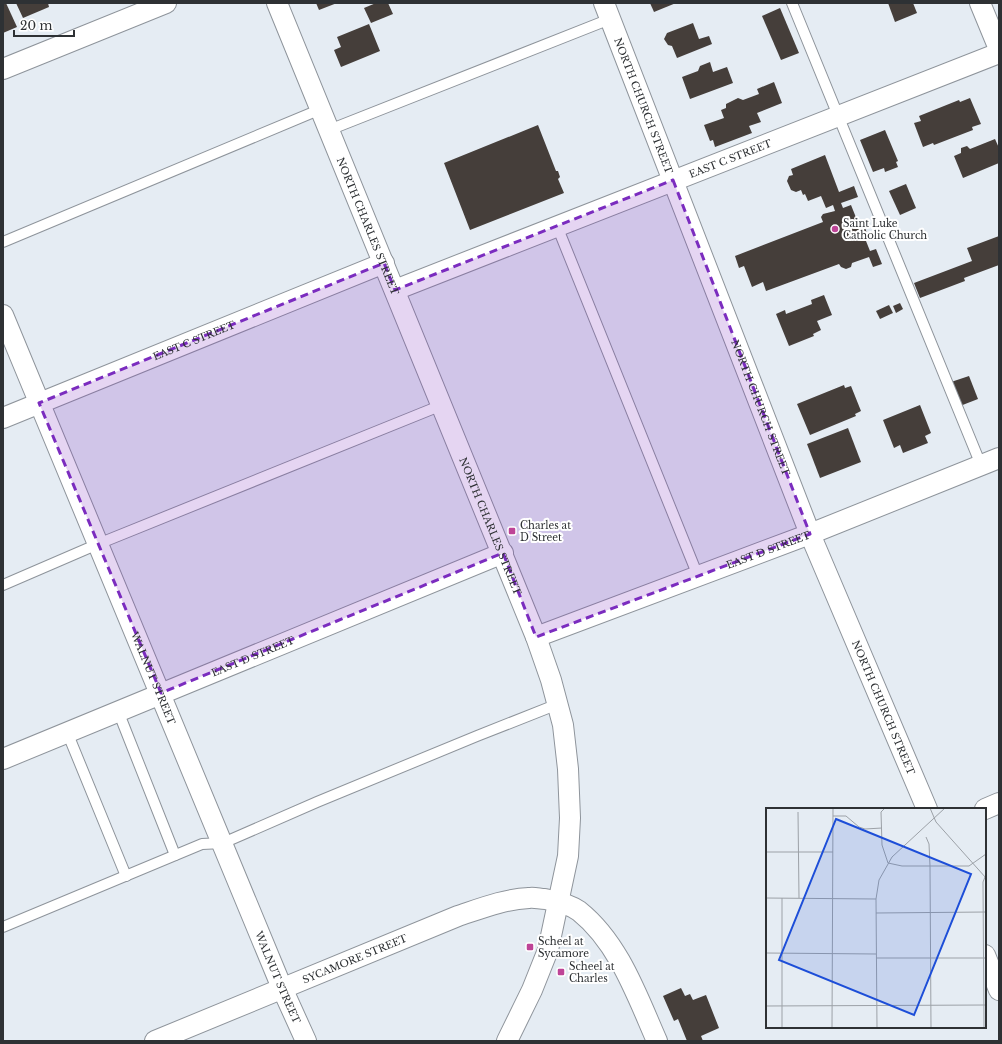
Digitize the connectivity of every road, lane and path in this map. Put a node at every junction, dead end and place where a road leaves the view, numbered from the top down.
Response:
1 (166, 3) edge
2 (277, 3) edge
3 (792, 3) edge
4 (980, 3) edge
5 (607, 11) edge
6 (999, 49) edge
7 (999, 53) edge
8 (3, 69) edge
9 (320, 109) junction
10 (837, 116) junction
11 (329, 130) junction
12 (673, 180) junction
13 (557, 226) junction
14 (3, 242) edge
15 (384, 263) junction
16 (395, 290) junction
17 (3, 315) edge
18 (39, 403) junction
19 (442, 405) junction
20 (3, 418) edge
21 (990, 462) edge
22 (810, 534) junction
23 (98, 544) junction
24 (503, 553) junction
25 (698, 576) junction
26 (3, 585) edge
27 (536, 637) junction
28 (161, 693) junction
29 (558, 704) junction
30 (118, 711) junction
31 (67, 732) junction
32 (3, 759) edge
33 (999, 803) edge
34 (927, 808) edge
35 (986, 809) edge
36 (223, 843) junction
37 (175, 855) junction
38 (126, 876) junction
39 (559, 901) junction
40 (3, 927) edge
41 (986, 958) edge
42 (282, 988) junction
43 (999, 990) edge
44 (154, 1041) edge
45 (306, 1041) edge
46 (507, 1041) edge
47 (657, 1041) edge

1 - 8 street
2 - 9 street, NORTH CHARLES STREET
3 - 10 lane
4 - 6 street
5 - 11 lane
5 - 12 street, NORTH CHURCH STREET
7 - 10 street, EAST C STREET
9 - 11 street, NORTH CHARLES STREET
9 - 14 lane
10 - 12 street, EAST C STREET
10 - 21 lane
11 - 15 street, NORTH CHARLES STREET
12 - 13 street, EAST C STREET
12 - 22 street, NORTH CHURCH STREET
13 - 16 street, EAST C STREET
13 - 25 lane
15 - 16 street, NORTH CHARLES STREET
15 - 18 street, EAST C STREET
16 - 19 street, NORTH CHARLES STREET
17 - 18 street, WALNUT STREET
18 - 20 street, EAST C STREET
18 - 23 street, WALNUT STREET
19 - 23 lane
19 - 24 street, NORTH CHARLES STREET
21 - 22 street, EAST D STREET
22 - 25 street, EAST D STREET
22 - 34 street, NORTH CHURCH STREET
23 - 26 lane
23 - 28 street, WALNUT STREET
24 - 27 street, NORTH CHARLES STREET
24 - 28 street, EAST D STREET
25 - 27 street, EAST D STREET
27 - 29 street, NORTH CHARLES STREET
28 - 30 street, EAST D STREET
28 - 36 street, WALNUT STREET
29 - 36 lane
29 - 39 street, NORTH CHARLES STREET
30 - 31 street, EAST D STREET
30 - 37 lane
31 - 32 street, EAST D STREET
31 - 38 lane
33 - 35 street
36 - 37 lane
36 - 42 street, WALNUT STREET
37 - 38 lane
38 - 40 lane
39 - 42 street, SYCAMORE STREET
39 - 46 street, NORTH CHARLES STREET
39 - 47 street
41 - 43 street
42 - 44 street, SYCAMORE STREET
42 - 45 street, WALNUT STREET

